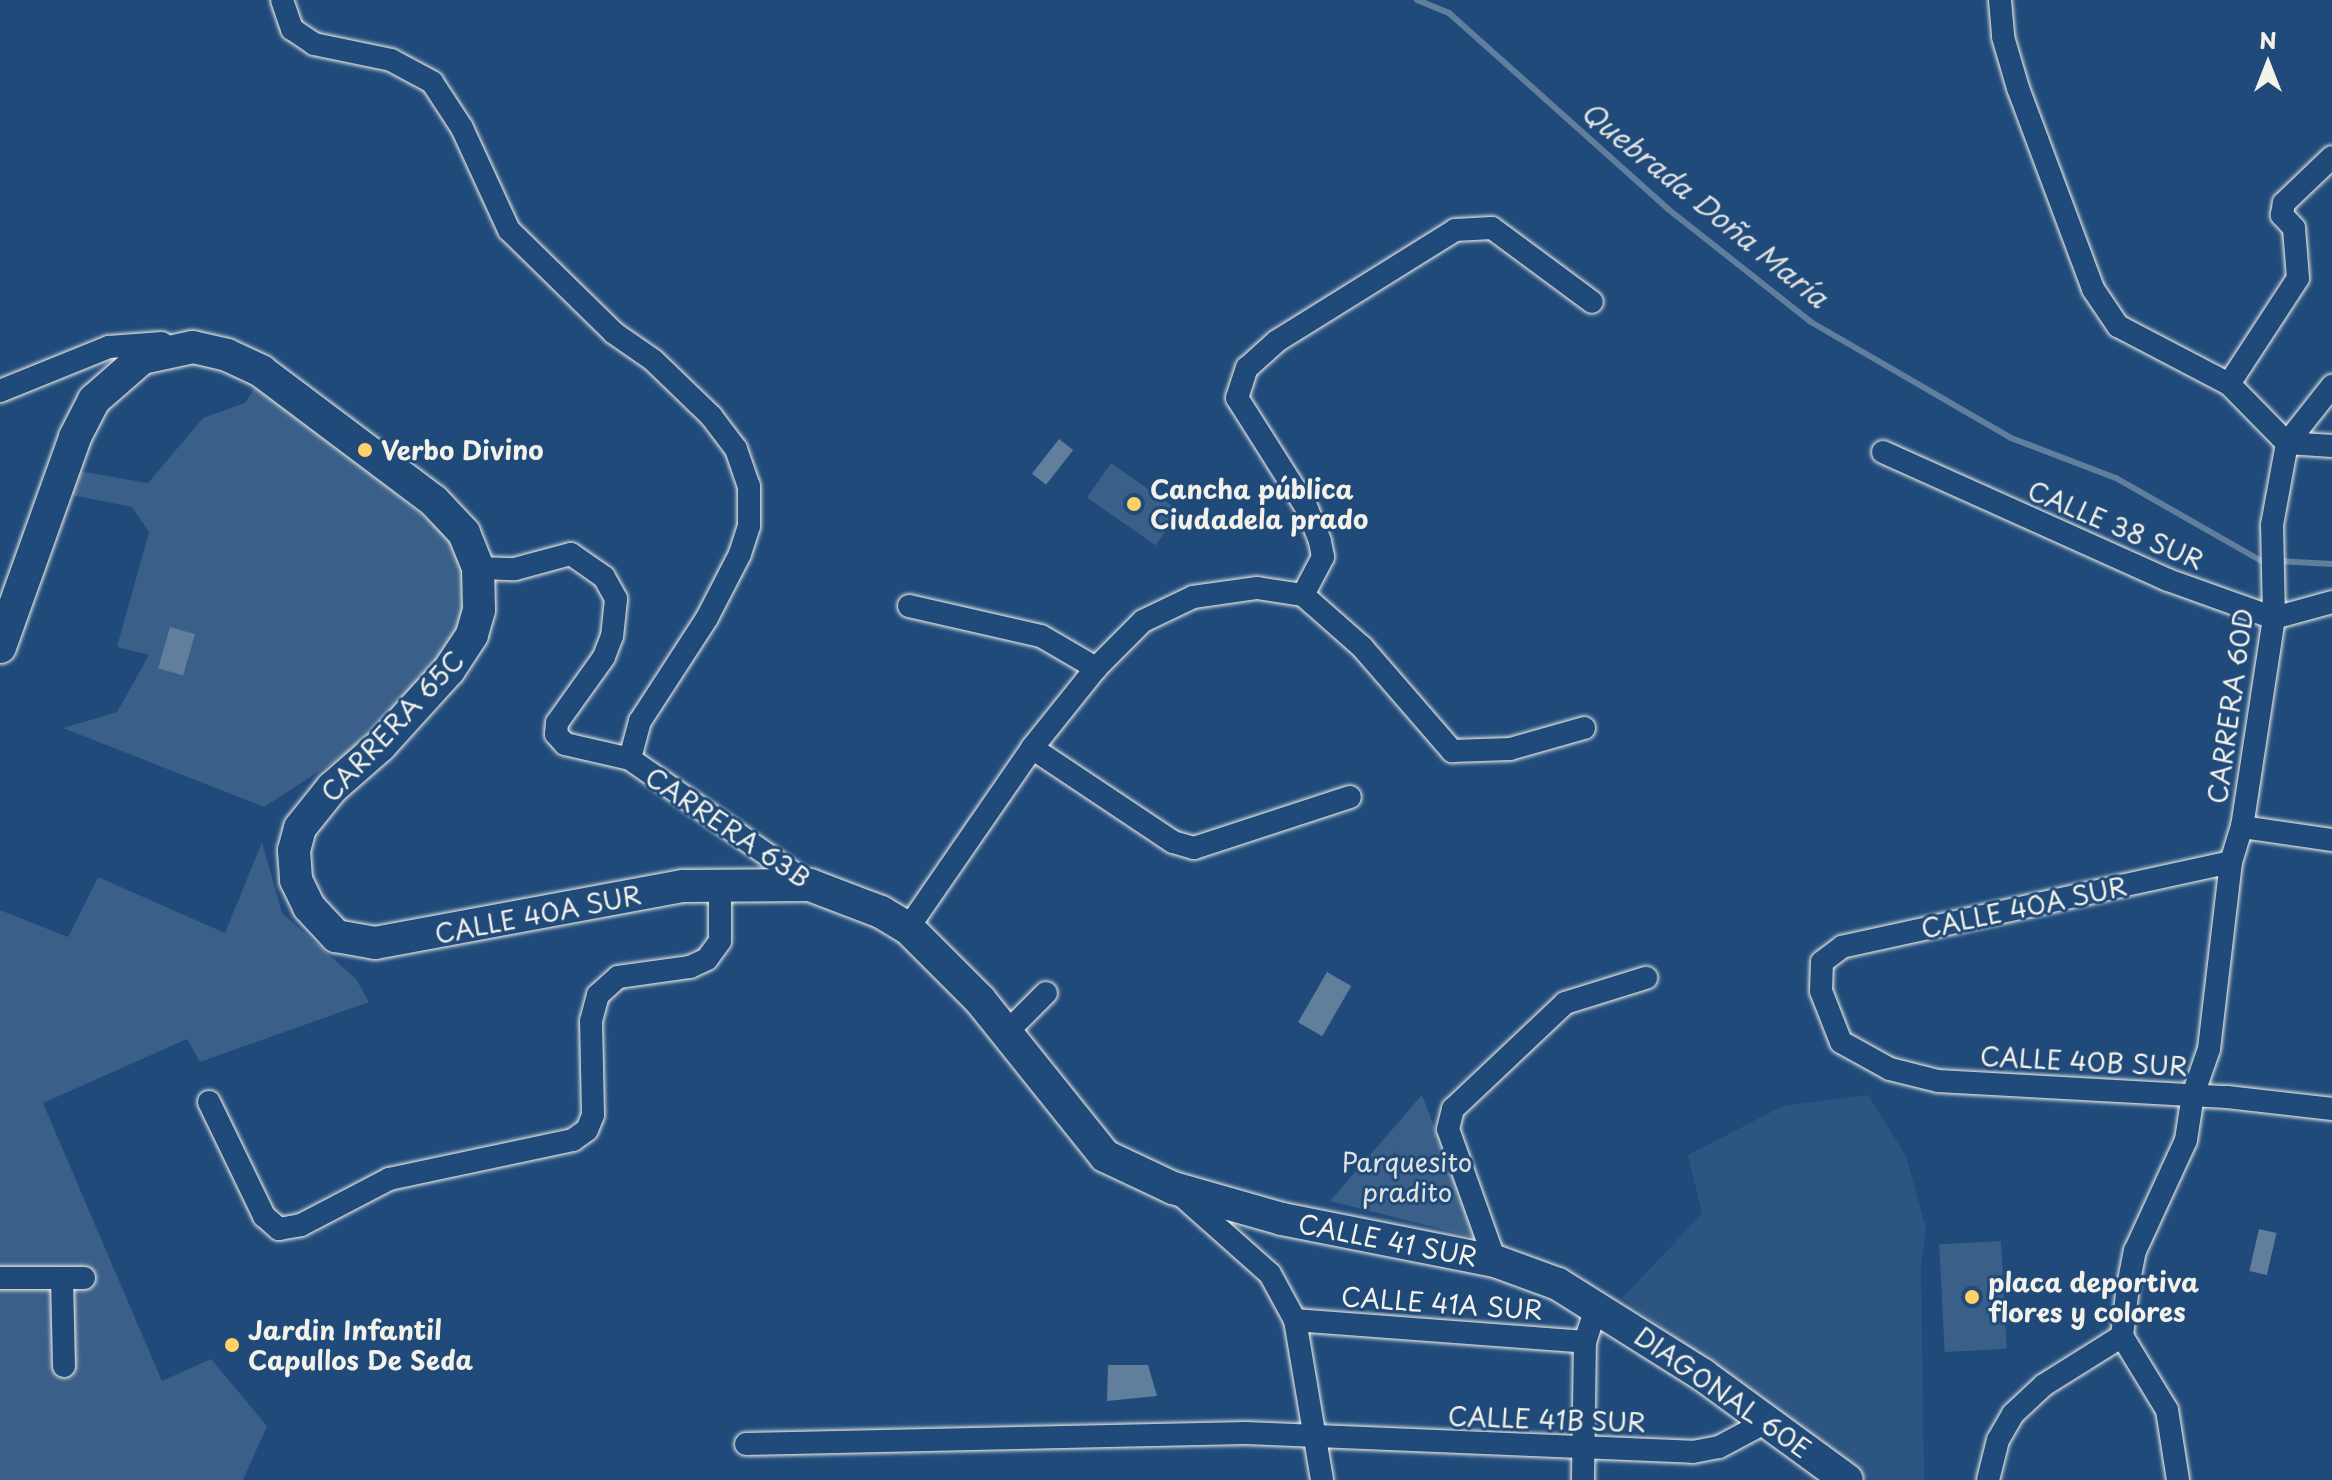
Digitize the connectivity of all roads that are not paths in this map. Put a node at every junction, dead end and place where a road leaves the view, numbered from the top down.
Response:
1 (282, 0) edge
2 (2000, 0) edge
3 (2014, 0) edge
4 (2003, 37) junction
5 (2332, 157) edge
6 (1592, 302) dead end
7 (193, 347) junction
8 (2229, 384) junction
9 (2332, 386) edge
10 (0, 391) edge
11 (2287, 443) junction
12 (2332, 446) edge
13 (1883, 452) dead end
14 (478, 568) junction
15 (1303, 595) junction
16 (2332, 600) edge
17 (909, 606) dead end
18 (2273, 609) junction
19 (0, 647) edge
20 (1096, 668) junction
21 (1584, 728) dead end
22 (1032, 748) junction
23 (630, 759) junction
24 (1350, 797) dead end
25 (2242, 827) junction
26 (2332, 840) edge
27 (2231, 862) junction
28 (296, 880) joint
29 (720, 885) junction
30 (810, 885) junction
31 (908, 928) junction
32 (1646, 978) dead end
33 (1046, 993) dead end
34 (1007, 1032) junction
35 (1841, 1042) joint
36 (2193, 1095) junction
37 (209, 1102) dead end
38 (2332, 1109) edge
39 (1173, 1188) junction
40 (1495, 1261) junction
41 (0, 1278) edge
42 (1597, 1306) junction
43 (1295, 1320) junction
44 (2122, 1336) junction
45 (1585, 1342) junction
46 (64, 1366) dead end
47 (1768, 1421) junction
48 (1317, 1438) junction
49 (746, 1444) dead end
50 (1583, 1450) junction
51 (1322, 1480) edge
52 (1583, 1480) edge
53 (1847, 1480) edge
54 (1988, 1480) edge
55 (2178, 1480) edge

1 - 23 street, CARRERA 63B
2 - 4 street
3 - 4 street
4 - 8 street
5 - 8 street
6 - 15 street
7 - 10 street
7 - 14 main road
7 - 19 main road
8 - 11 street
9 - 11 street
11 - 12 street
11 - 18 street, CARRERA 60D
13 - 18 street, CALLE 38 SUR
14 - 23 street
14 - 28 main road, CARRERA 65C
15 - 20 street
15 - 21 street
16 - 18 street
17 - 20 street
18 - 25 street, CARRERA 60D
20 - 22 street
22 - 24 street
22 - 31 street
23 - 30 street, CARRERA 63B
25 - 26 street
25 - 27 street, CARRERA 60D
27 - 35 street, CALLE 40A SUR
27 - 36 street, CARRERA 60D
28 - 29 main road, CALLE 40A SUR
29 - 30 main road, CALLE 40A SUR
29 - 37 street
30 - 31 main road, CARRERA 63B
31 - 34 main road, CARRERA 63B
32 - 40 street
33 - 34 street
34 - 39 main road, CARRERA 63B
35 - 36 street, CALLE 40B SUR
36 - 38 street, CALLE 40B SUR
36 - 44 street, CARRERA 60D
39 - 40 main road, CALLE 41 SUR
39 - 43 street
40 - 42 main road, CALLE 41 SUR
41 - 46 street
42 - 45 street
42 - 47 main road, DIAGONAL 60E
43 - 45 street, CALLE 41A SUR
43 - 48 street
44 - 54 street
44 - 55 street
45 - 50 street
47 - 50 street, CALLE 41B SUR
47 - 53 main road, DIAGONAL 60E
48 - 49 street, CALLE 41B SUR
48 - 50 street, CALLE 41B SUR
48 - 51 street
50 - 52 street

